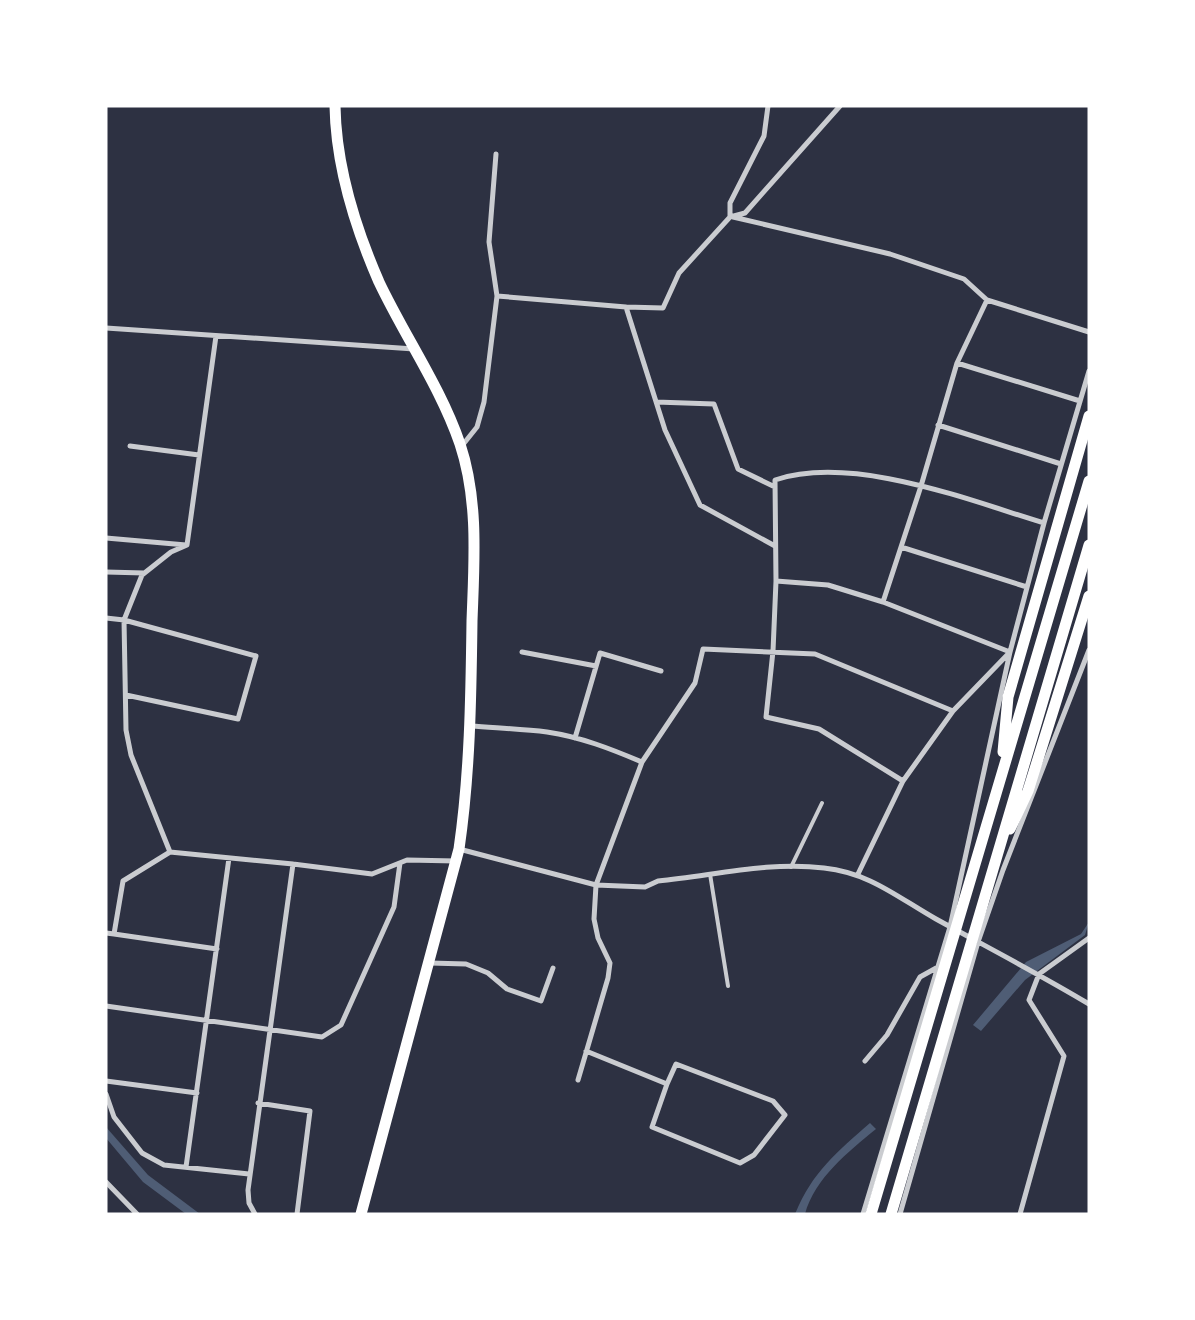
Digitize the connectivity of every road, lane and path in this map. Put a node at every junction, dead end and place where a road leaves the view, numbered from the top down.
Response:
1 (335, 106) edge
2 (768, 106) edge
3 (840, 106) edge
4 (496, 154) dead end
5 (730, 217) junction
6 (497, 296) junction
7 (988, 300) junction
8 (626, 307) junction
9 (106, 328) edge
10 (1089, 332) edge
11 (216, 336) junction
12 (415, 349) junction
13 (956, 363) junction
14 (1089, 371) edge
15 (1080, 401) junction
16 (656, 402) junction
17 (1089, 416) edge
18 (938, 425) junction
19 (130, 446) dead end
20 (461, 447) junction
21 (199, 455) junction
22 (1061, 464) junction
23 (1089, 481) edge
24 (921, 486) junction
25 (775, 487) junction
26 (1044, 523) junction
27 (106, 538) edge
28 (187, 545) junction
29 (1089, 545) edge
30 (775, 546) junction
31 (901, 547) junction
32 (106, 572) edge
33 (145, 573) junction
34 (776, 581) junction
35 (1027, 587) junction
36 (1089, 596) edge
37 (882, 602) junction
38 (106, 618) edge
39 (124, 620) junction
40 (1089, 650) edge
41 (773, 651) junction
42 (522, 652) dead end
43 (1010, 652) junction
44 (596, 666) junction
45 (661, 671) dead end
46 (126, 695) junction
47 (953, 711) junction
48 (470, 726) junction
49 (575, 738) junction
50 (642, 762) junction
51 (1000, 779) junction
52 (903, 781) junction
53 (822, 803) dead end
54 (459, 849) junction
55 (170, 852) junction
56 (229, 858) junction
57 (456, 861) junction
58 (400, 863) junction
59 (994, 863) junction
60 (293, 864) junction
61 (791, 867) junction
62 (710, 874) junction
63 (858, 874) junction
64 (596, 885) junction
65 (950, 927) junction
66 (106, 933) edge
67 (114, 934) junction
68 (1089, 938) edge
69 (978, 942) junction
70 (217, 949) junction
71 (430, 963) junction
72 (938, 966) junction
73 (553, 968) dead end
74 (1039, 974) junction
75 (728, 986) dead end
76 (1089, 1004) edge
77 (106, 1007) edge
78 (207, 1020) junction
79 (269, 1030) junction
80 (586, 1051) junction
81 (865, 1061) dead end
82 (578, 1080) dead end
83 (106, 1081) edge
84 (667, 1084) junction
85 (197, 1093) junction
86 (106, 1094) edge
87 (258, 1103) junction
88 (186, 1167) junction
89 (249, 1174) junction
90 (106, 1182) edge
91 (137, 1214) edge
92 (255, 1214) edge
93 (298, 1214) edge
94 (361, 1214) edge
95 (863, 1214) edge
96 (871, 1214) edge
97 (891, 1214) edge
98 (900, 1214) edge
99 (1020, 1214) edge

1 - 12 highway
2 - 5 street
3 - 5 street
4 - 6 street
5 - 7 street
5 - 8 street
6 - 8 street
6 - 20 street
7 - 10 street
7 - 13 street
8 - 16 street
9 - 11 street
11 - 12 street
11 - 21 street
12 - 20 highway
13 - 15 street
13 - 18 street
14 - 15 street
15 - 22 street
16 - 25 street
16 - 30 street
17 - 51 highway
18 - 22 street
18 - 24 street
19 - 21 street
20 - 48 highway
21 - 28 street
22 - 26 street
23 - 51 highway
24 - 25 street
24 - 26 street
24 - 31 street
25 - 30 street
26 - 35 street
27 - 28 street
28 - 33 street
29 - 59 highway
30 - 34 street
31 - 35 street
31 - 37 street
32 - 33 street
33 - 39 street
34 - 37 street
34 - 41 street
35 - 43 street
36 - 59 highway
37 - 43 street
38 - 39 street
39 - 46 street
39 - 46 street
40 - 69 street
41 - 47 street
41 - 50 street
41 - 52 street
42 - 44 street
43 - 47 street
43 - 65 street
44 - 45 street
44 - 49 street
46 - 55 street
47 - 52 street
48 - 49 street
48 - 54 highway
49 - 50 street
50 - 64 street
51 - 96 highway
52 - 63 street
53 - 61 lane
54 - 57 highway
54 - 64 street
55 - 56 street
55 - 67 street
56 - 60 street
56 - 70 street
57 - 58 street
57 - 71 highway
58 - 60 street
58 - 79 street
59 - 97 highway
60 - 79 street
61 - 62 street
61 - 63 street
62 - 64 street
62 - 75 lane
63 - 65 street
64 - 80 street
65 - 69 street
65 - 72 street
66 - 67 street
67 - 70 street
68 - 74 street
69 - 74 street
69 - 98 street
70 - 78 street
71 - 73 street
71 - 94 highway
72 - 81 street
72 - 95 street
74 - 76 street
74 - 99 street
77 - 78 street
78 - 79 street
78 - 85 street
79 - 87 street
80 - 82 street
80 - 84 street
83 - 85 street
84 - 84 street
85 - 88 street
86 - 88 street
87 - 89 street
87 - 93 street
88 - 89 street
89 - 92 street
90 - 91 street

